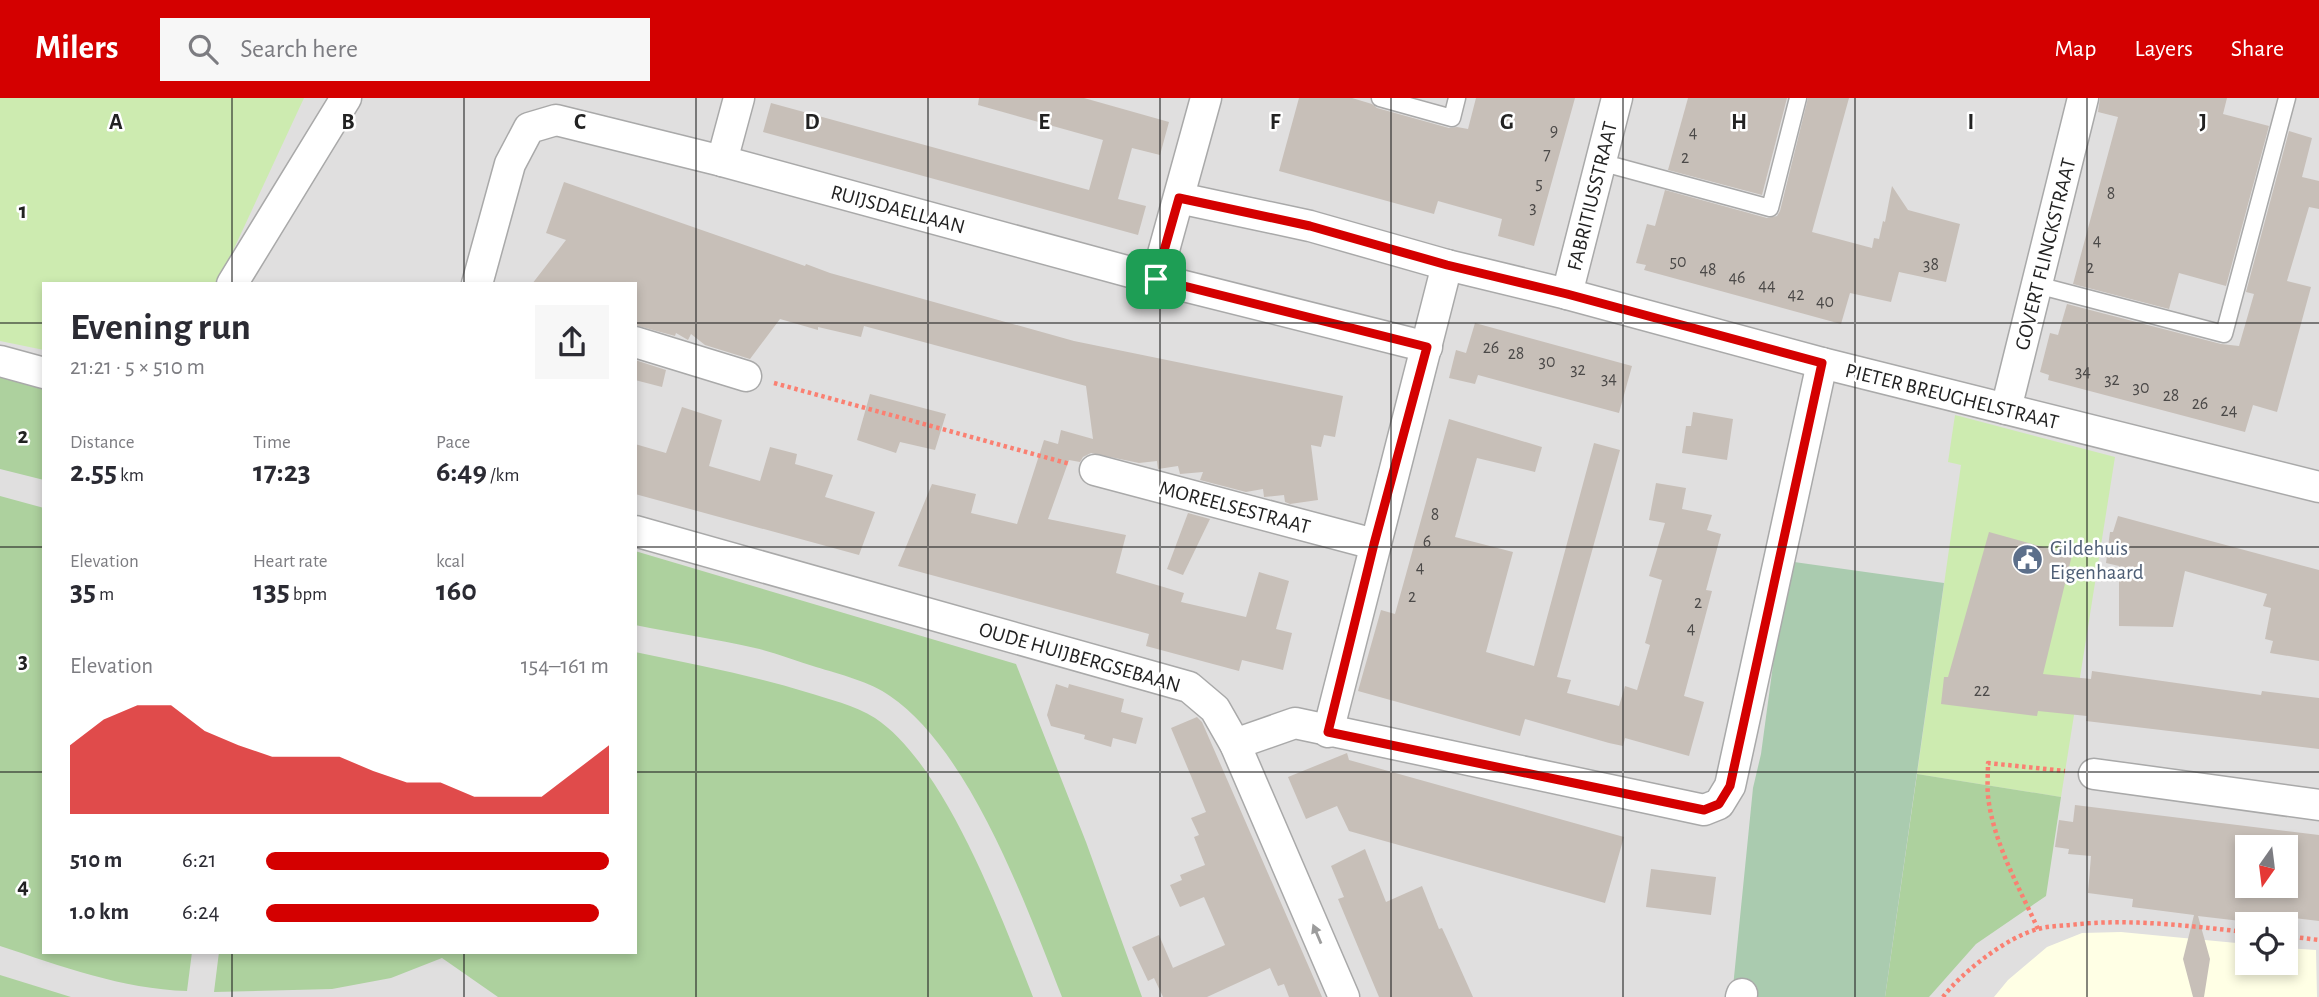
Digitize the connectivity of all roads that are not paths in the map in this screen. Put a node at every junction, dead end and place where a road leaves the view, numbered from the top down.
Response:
1 (346, 98) edge
2 (739, 98) edge
3 (1206, 98) edge
4 (1380, 98) edge
5 (1457, 98) edge
6 (1617, 98) edge
7 (1798, 98) edge
8 (2083, 98) edge
9 (2287, 98) edge
10 (722, 161) junction
11 (1600, 162) junction
12 (1179, 198) junction
13 (1447, 265) junction
14 (1156, 279) junction
15 (233, 282) edge
16 (478, 282) edge
17 (2037, 285) junction
18 (1567, 294) junction
19 (637, 343) edge
20 (1427, 347) junction
21 (0, 361) edge
22 (1822, 363) junction
23 (42, 372) edge
24 (746, 376) road end
25 (2006, 409) junction
26 (1095, 470) road end
27 (2319, 487) edge
28 (637, 532) edge
29 (1374, 544) junction
30 (1328, 732) junction
31 (1235, 744) junction
32 (2094, 774) road end
33 (2319, 805) edge
34 (1344, 997) edge

1 - 15 street
2 - 10 street
3 - 12 street
4 - 5 lane
6 - 11 street, FABRITIUSSTRAAT
7 - 11 lane
8 - 17 street, GOVERT FLINCKSTRAAT
9 - 17 lane
10 - 14 street, RUIJSDAELLAAN
10 - 16 street, RUIJSDAELLAAN
11 - 18 street, FABRITIUSSTRAAT
12 - 13 street, PIETER BREUGHELSTRAAT
12 - 14 street
13 - 18 street, PIETER BREUGHELSTRAAT
13 - 20 street
14 - 20 street, RUIJSDAELLAAN
17 - 25 street, GOVERT FLINCKSTRAAT
18 - 22 street, PIETER BREUGHELSTRAAT
19 - 24 street
20 - 29 street
21 - 23 street
22 - 25 street, PIETER BREUGHELSTRAAT
22 - 30 street
25 - 27 street, PIETER BREUGHELSTRAAT
26 - 29 street, MOREELSESTRAAT
28 - 31 street, OUDE HUIJBERGSEBAAN
29 - 30 street
30 - 31 street
34 -> 31 street, OUDE HUIJBERGSEBAAN
32 - 33 street

